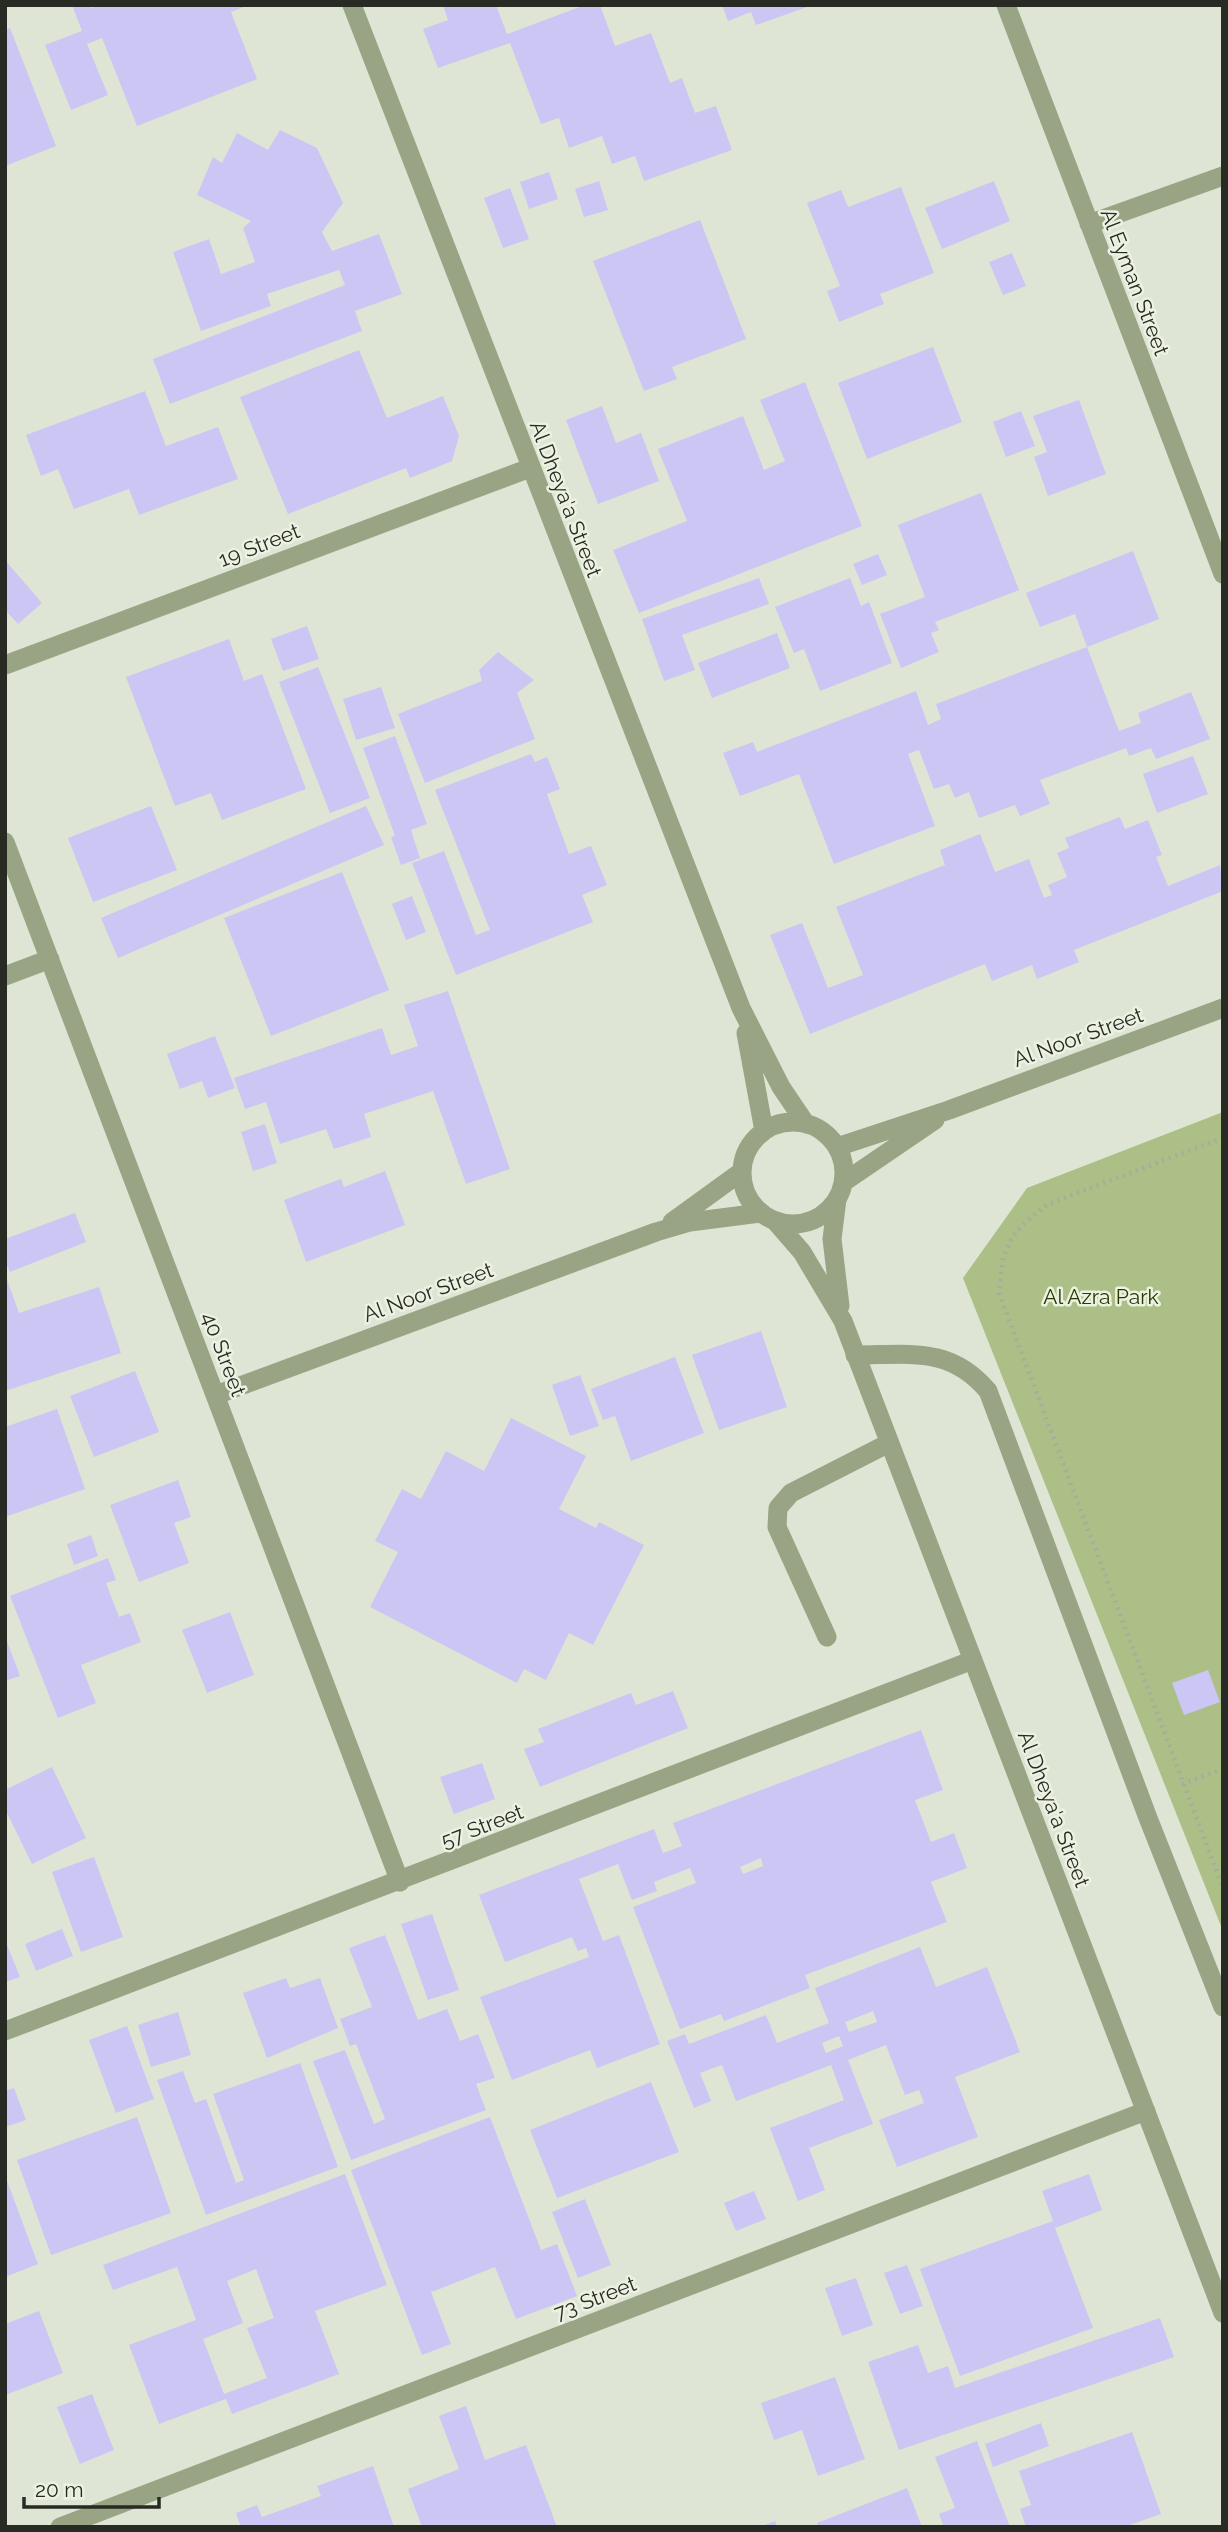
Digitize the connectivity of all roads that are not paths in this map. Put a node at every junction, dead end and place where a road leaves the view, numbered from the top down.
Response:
1 (352, 5) edge
2 (1006, 5) edge
3 (1223, 176) edge
4 (1089, 224) junction
5 (530, 468) junction
6 (1223, 575) edge
7 (5, 665) edge
8 (5, 842) edge
9 (50, 959) junction
10 (5, 976) edge
11 (1223, 1007) edge
12 (741, 1008) junction
13 (948, 1110) junction
14 (806, 1124) junction
15 (764, 1131) junction
16 (837, 1147) junction
17 (741, 1172) junction
18 (840, 1190) junction
19 (768, 1217) junction
20 (656, 1232) junction
21 (843, 1321) junction
22 (855, 1355) junction
23 (215, 1395) junction
24 (889, 1443) junction
25 (827, 1637) dead end
26 (973, 1660) junction
27 (400, 1882) junction
28 (1223, 2007) edge
29 (5, 2031) edge
30 (1146, 2111) junction
31 (1223, 2312) edge
32 (60, 2527) edge

1 - 5 street, Al Dheya'a Street
2 - 4 street, Al Eyman Street
3 - 4 street
4 - 6 street, Al Eyman Street
5 - 7 street, 19 Street
5 - 12 street, Al Dheya'a Street
8 - 9 street, 40 Street
9 - 10 street
9 - 23 street, 40 Street
11 - 13 street, Al Noor Street
12 - 14 street, Al Dheya'a Street
12 - 15 street, Al Dheya'a Street
13 - 16 street, Al Noor Street
13 - 18 street, Al Noor Street
14 - 15 street
14 - 16 street
15 - 17 street
16 - 18 street
17 - 19 street
17 - 20 street, Al Noor Street
18 - 19 street
18 - 21 street, Al Dheya'a Street
19 - 20 street, Al Noor Street
19 - 21 street, Al Dheya'a Street
20 - 23 street, Al Noor Street
21 - 22 street, Al Dheya'a Street
22 - 24 street, Al Dheya'a Street
22 - 28 street
23 - 27 street, 40 Street
24 - 25 street
24 - 26 street, Al Dheya'a Street
26 - 27 street, 57 Street
26 - 30 street, Al Dheya'a Street
27 - 29 street, 57 Street
30 - 31 street, Al Dheya'a Street
30 - 32 street, 73 Street

